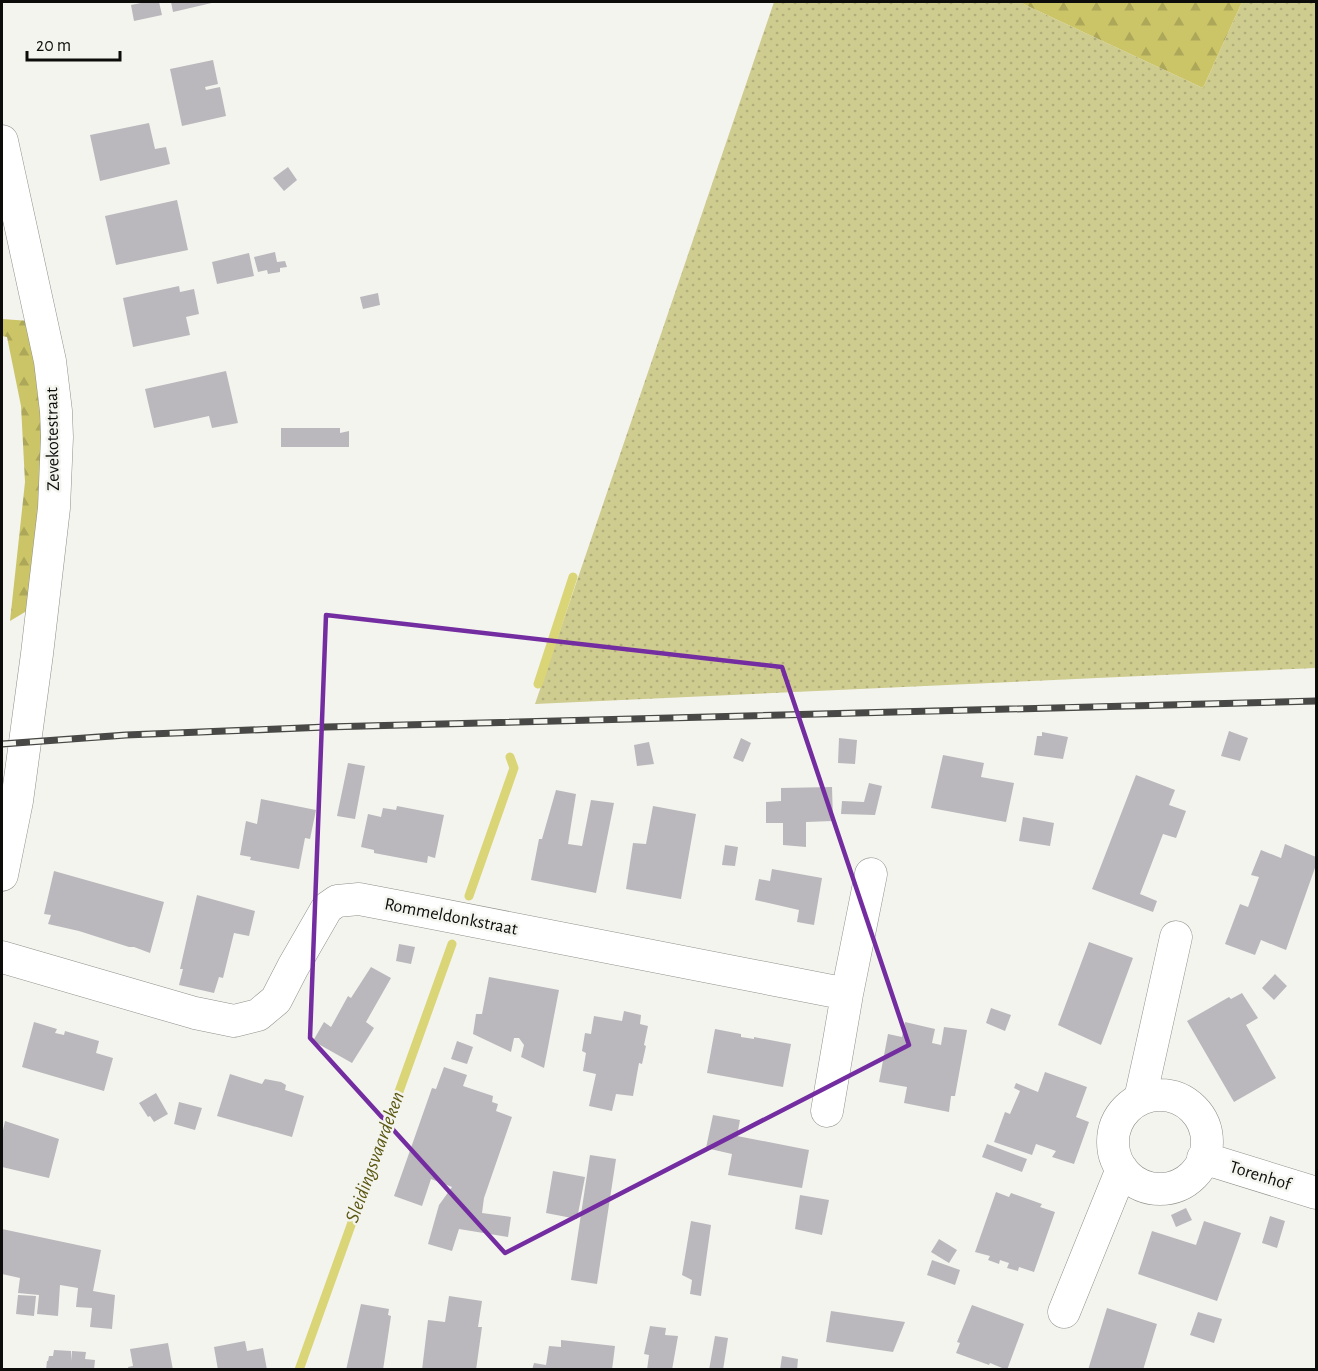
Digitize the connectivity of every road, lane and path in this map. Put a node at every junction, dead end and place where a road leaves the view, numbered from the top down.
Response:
1 (2, 141) edge
2 (871, 874) dead end
3 (2, 875) edge
4 (1176, 937) dead end
5 (2, 957) edge
6 (847, 994) junction
7 (1140, 1099) junction
8 (827, 1112) dead end
9 (1203, 1158) junction
10 (1122, 1169) junction
11 (1317, 1193) edge
12 (1064, 1312) dead end

1 - 3 street, Zevekotestraat
2 - 6 street
4 - 7 street
5 - 6 street, Rommeldonkstraat
6 - 8 street
7 - 9 street
7 - 10 street
9 - 10 street
9 - 11 street, Torenhof
10 - 12 street

